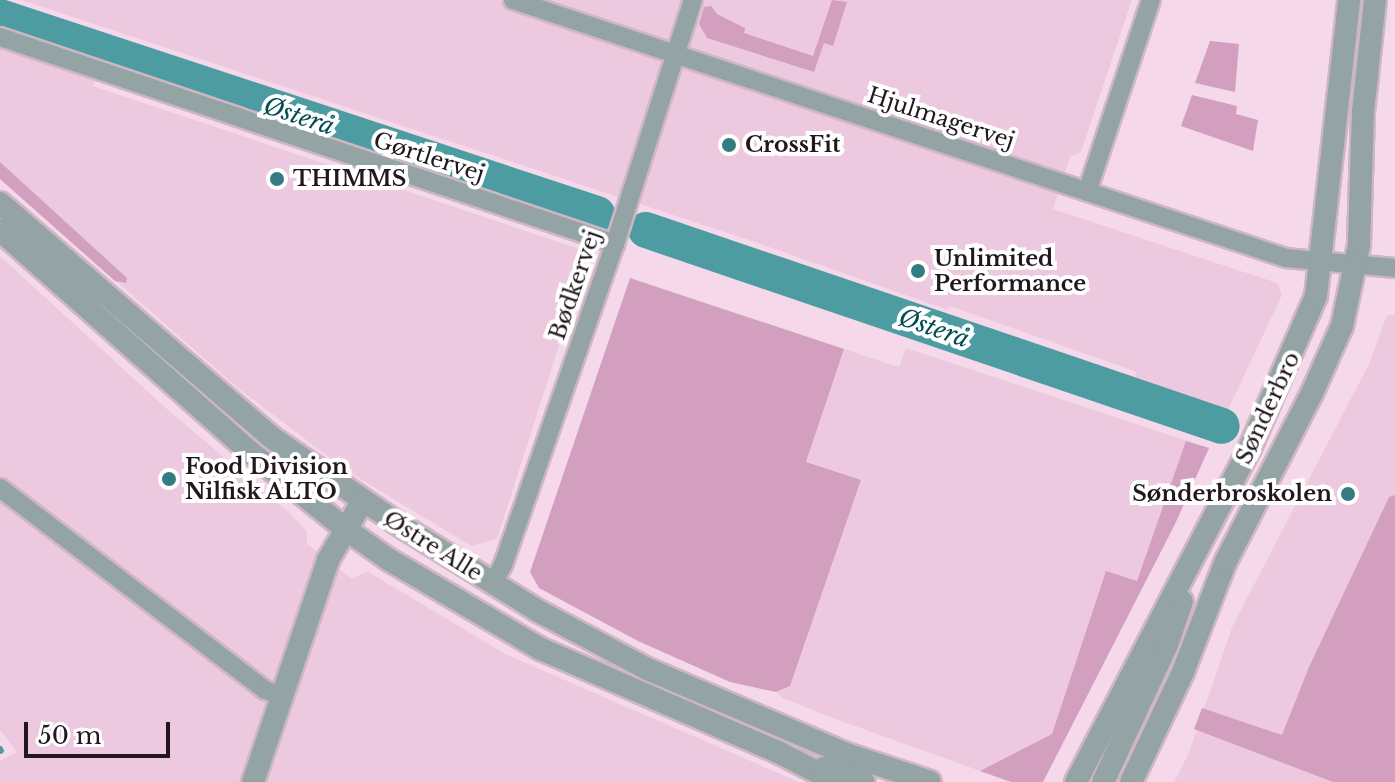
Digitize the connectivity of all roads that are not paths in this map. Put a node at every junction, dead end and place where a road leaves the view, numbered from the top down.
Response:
1 (513, 0) edge
2 (693, 0) edge
3 (1151, 0) edge
4 (1349, 0) edge
5 (1375, 0) edge
6 (0, 37) edge
7 (675, 55) junction
8 (1087, 192) junction
9 (0, 203) edge
10 (0, 230) edge
11 (615, 244) junction
12 (1321, 262) junction
13 (1357, 265) junction
14 (1395, 268) edge
15 (0, 488) edge
16 (362, 502) junction
17 (344, 528) junction
18 (1204, 535) junction
19 (493, 583) junction
20 (282, 696) junction
21 (778, 752) junction
22 (253, 782) edge
23 (836, 782) edge
24 (864, 782) edge
25 (930, 782) edge
26 (1076, 782) edge
27 (1103, 782) edge
28 (1131, 782) edge

1 - 7 street, Hjulmagervej
2 - 7 street, Bødkervej
3 - 8 street
4 - 12 street, Sønderbro
5 - 13 street, Sønderbro
6 - 11 street, Gørtlervej
7 - 8 street, Hjulmagervej
7 - 11 street, Bødkervej
8 - 12 street, Hjulmagervej
9 - 16 street, Østre Alle
10 - 17 street, Østre Alle
11 - 19 street, Bødkervej
12 - 13 street, Hjulmagervej
12 - 18 street, Sønderbro
13 - 14 street, Hjulmagervej
13 - 28 street, Sønderbro
15 - 20 street
16 - 17 street
16 - 19 street, Østre Alle
17 - 20 street
17 - 21 street, Østre Alle
18 - 26 street, Sønderbro
18 - 27 street
19 - 25 street, Østre Alle
20 - 22 street
21 - 23 street, Østre Alle
21 - 24 street

